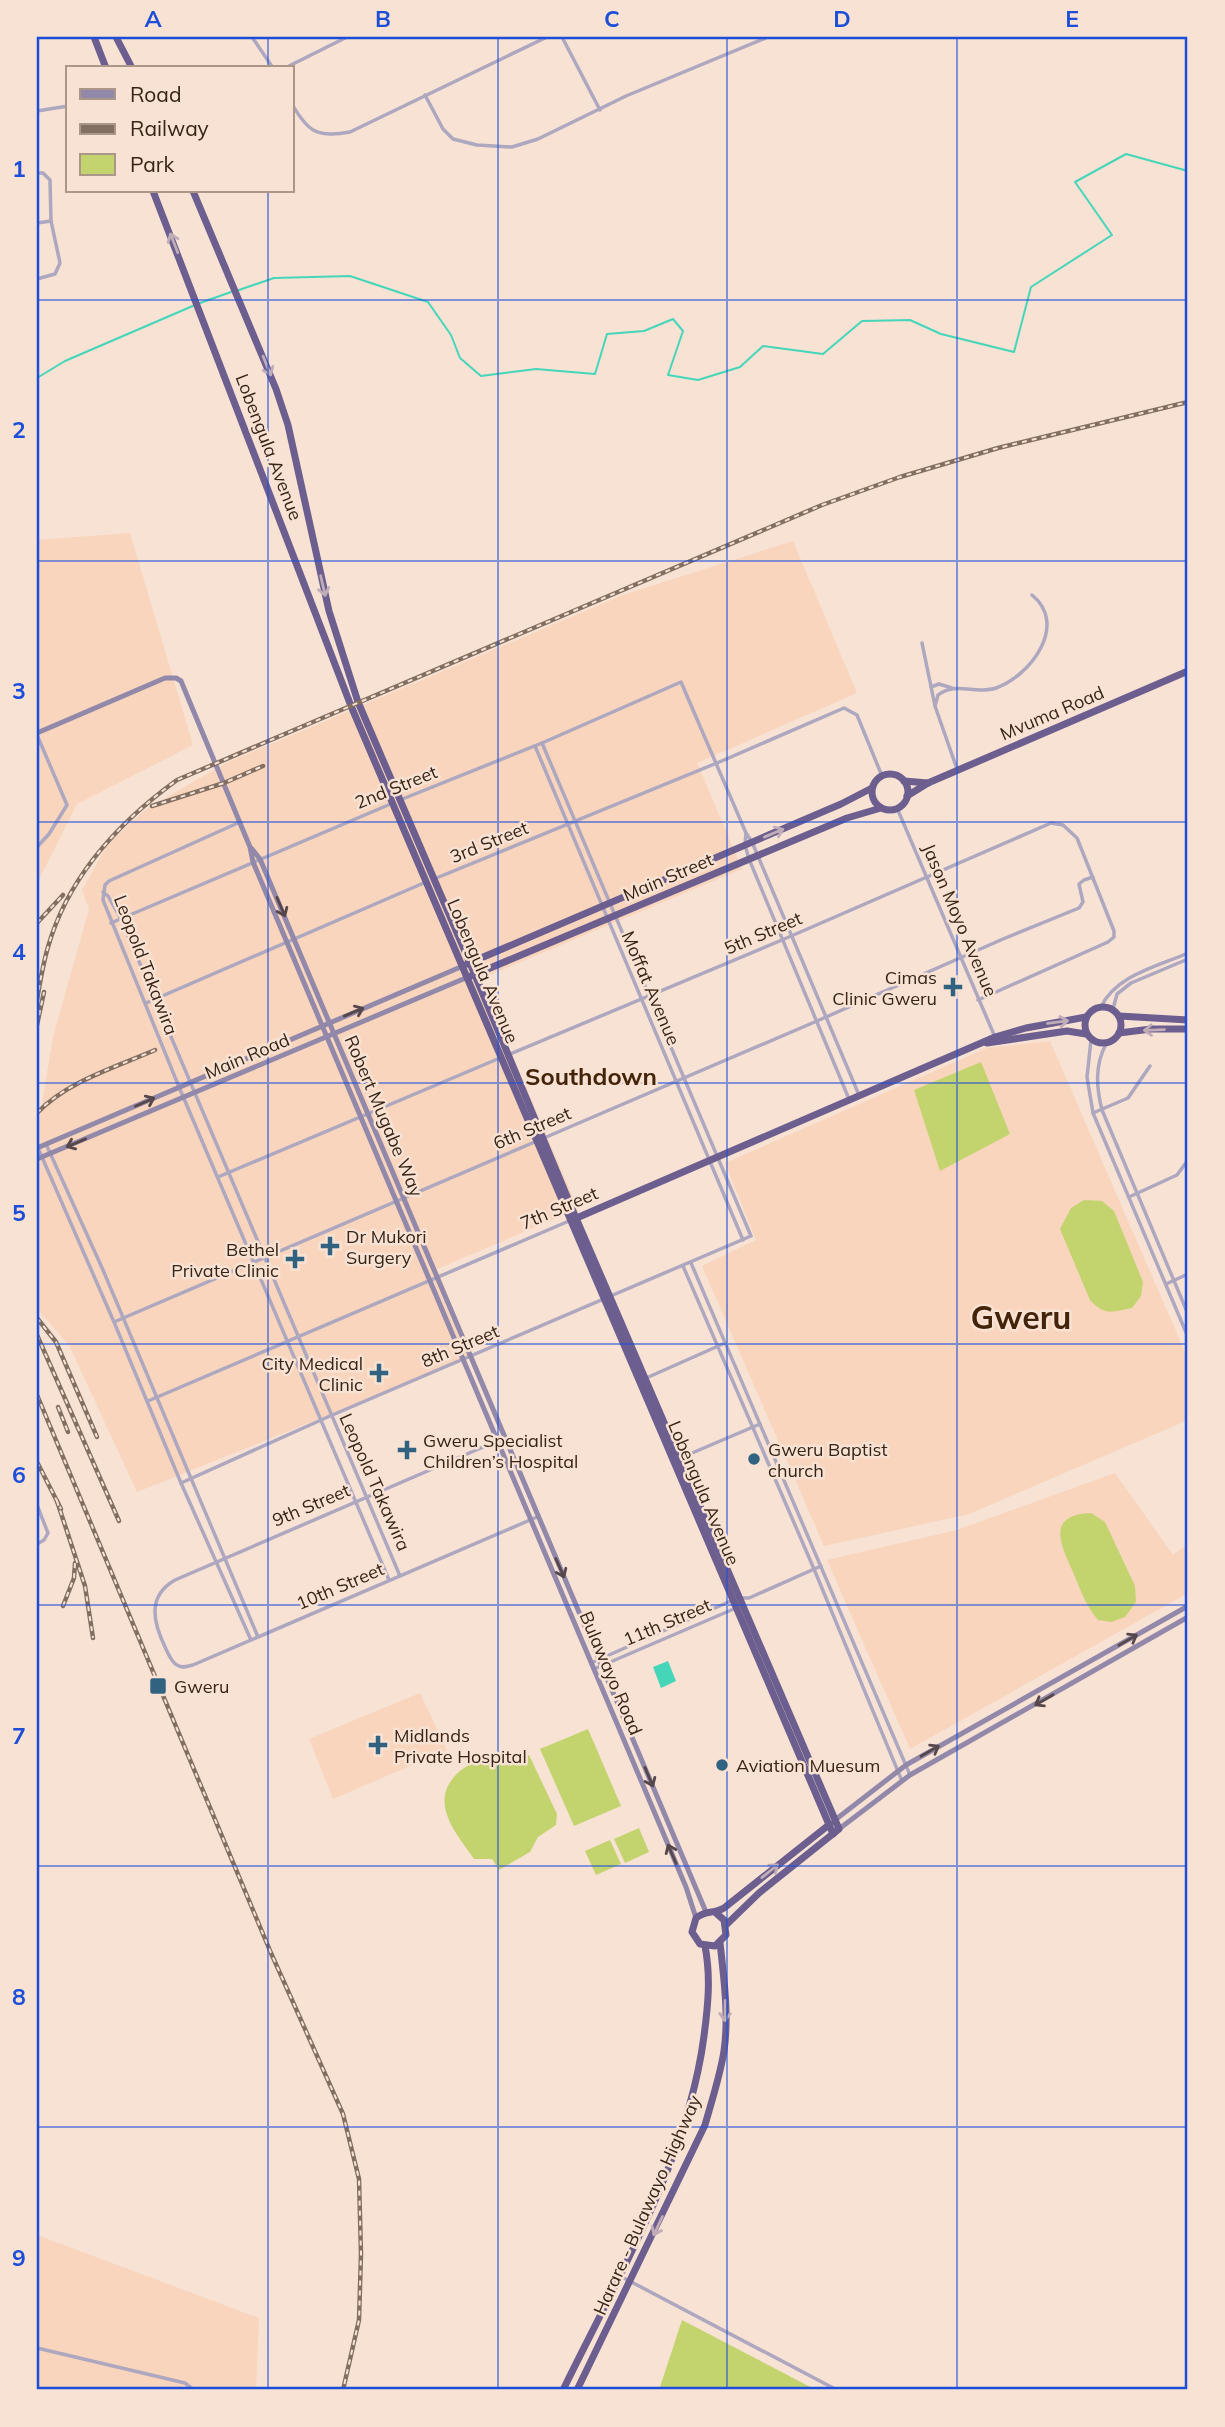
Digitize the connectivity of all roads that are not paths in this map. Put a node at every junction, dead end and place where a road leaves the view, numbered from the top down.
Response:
1 (94, 37) edge
2 (116, 37) edge
3 (252, 37) edge
4 (347, 37) edge
5 (547, 37) edge
6 (562, 37) edge
7 (768, 37) edge
8 (105, 66) edge
9 (131, 66) edge
10 (272, 66) edge
11 (289, 66) edge
12 (425, 94) junction
13 (66, 106) edge
14 (294, 107) edge
15 (600, 110) junction
16 (37, 111) edge
17 (37, 173) edge
18 (153, 192) edge
19 (193, 192) edge
20 (51, 221) junction
21 (37, 223) edge
22 (37, 279) edge
23 (1032, 595) dead end
24 (922, 643) dead end
25 (1188, 671) edge
26 (930, 688) junction
27 (952, 688) junction
28 (935, 706) junction
29 (37, 734) edge
30 (542, 743) junction
31 (535, 746) junction
32 (717, 763) junction
33 (957, 771) junction
34 (882, 775) junction
35 (904, 781) junction
36 (928, 783) junction
37 (872, 788) junction
38 (907, 796) junction
39 (396, 801) junction
40 (841, 804) junction
41 (881, 808) junction
42 (897, 808) junction
43 (847, 818) junction
44 (240, 822) junction
45 (576, 822) junction
46 (797, 823) junction
47 (569, 825) junction
48 (746, 832) junction
49 (802, 837) junction
50 (749, 844) junction
51 (37, 847) edge
52 (250, 847) junction
53 (757, 855) junction
54 (260, 859) junction
55 (749, 859) junction
56 (253, 862) junction
57 (699, 864) junction
58 (1094, 877) junction
59 (927, 878) junction
60 (705, 879) junction
61 (431, 880) junction
62 (653, 884) junction
63 (103, 892) junction
64 (658, 898) junction
65 (606, 905) junction
66 (616, 916) junction
67 (121, 919) junction
68 (607, 920) junction
69 (111, 923) junction
70 (558, 925) junction
71 (792, 936) junction
72 (563, 938) junction
73 (295, 940) junction
74 (782, 940) junction
75 (520, 942) junction
76 (288, 943) junction
77 (524, 953) junction
78 (1188, 953) edge
79 (960, 958) junction
80 (1188, 959) edge
81 (467, 964) junction
82 (1171, 964) junction
83 (471, 976) junction
84 (1112, 990) junction
85 (1117, 994) junction
86 (650, 995) junction
87 (640, 999) junction
88 (154, 1000) junction
89 (978, 1000) junction
90 (145, 1003) junction
91 (1101, 1007) junction
92 (1113, 1009) junction
93 (1119, 1016) junction
94 (1086, 1017) junction
95 (825, 1018) junction
96 (1188, 1020) edge
97 (817, 1021) junction
98 (330, 1023) junction
99 (323, 1026) junction
100 (1188, 1029) edge
101 (1119, 1033) junction
102 (335, 1034) junction
103 (327, 1037) junction
104 (1089, 1037) junction
105 (996, 1040) junction
106 (1106, 1044) junction
107 (505, 1057) junction
108 (1150, 1066) dead end
109 (685, 1078) junction
110 (676, 1082) junction
111 (189, 1083) junction
112 (179, 1087) junction
113 (194, 1094) junction
114 (859, 1097) junction
115 (184, 1098) junction
116 (850, 1101) junction
117 (1102, 1110) junction
118 (1093, 1113) junction
119 (364, 1116) junction
120 (107, 1118) junction
121 (110, 1128) junction
122 (540, 1139) junction
123 (46, 1144) junction
124 (37, 1148) edge
125 (51, 1154) junction
126 (718, 1156) junction
127 (39, 1158) edge
128 (709, 1160) junction
129 (1188, 1160) edge
130 (228, 1174) junction
131 (219, 1177) junction
132 (1138, 1193) junction
133 (1129, 1197) junction
134 (400, 1199) junction
135 (573, 1219) junction
136 (87, 1233) junction
137 (751, 1237) joint
138 (77, 1238) junction
139 (743, 1240) junction
140 (263, 1257) junction
141 (254, 1261) junction
142 (691, 1263) junction
143 (682, 1266) junction
144 (1188, 1274) edge
145 (438, 1276) junction
146 (430, 1279) junction
147 (1174, 1280) junction
148 (1166, 1284) junction
149 (607, 1297) junction
150 (1188, 1314) edge
151 (123, 1317) junction
152 (114, 1321) junction
153 (297, 1336) junction
154 (1188, 1337) edge
155 (287, 1340) junction
156 (725, 1343) junction
157 (718, 1346) junction
158 (467, 1358) junction
159 (642, 1380) junction
160 (743, 1383) junction
161 (735, 1386) junction
162 (157, 1397) junction
163 (148, 1401) junction
164 (330, 1416) junction
165 (321, 1420) junction
166 (760, 1424) junction
167 (753, 1428) junction
168 (504, 1438) junction
169 (497, 1440) junction
170 (677, 1459) junction
171 (192, 1478) junction
172 (181, 1483) junction
173 (367, 1497) junction
174 (793, 1499) junction
175 (356, 1502) junction
176 (785, 1502) junction
177 (37, 1505) edge
178 (537, 1517) junction
179 (531, 1520) junction
180 (37, 1544) edge
181 (225, 1558) junction
182 (216, 1561) junction
183 (821, 1566) junction
184 (814, 1569) junction
185 (400, 1576) junction
186 (389, 1580) junction
187 (740, 1602) junction
188 (1188, 1606) edge
189 (1188, 1617) edge
190 (258, 1637) junction
191 (251, 1640) junction
192 (601, 1662) junction
193 (193, 1665) joint
194 (592, 1666) junction
195 (884, 1713) junction
196 (875, 1717) junction
197 (906, 1765) junction
198 (898, 1771) junction
199 (910, 1774) junction
200 (902, 1781) junction
201 (832, 1822) junction
202 (836, 1832) junction
203 (694, 1883) junction
204 (686, 1887) junction
205 (706, 1912) junction
206 (716, 1913) junction
207 (696, 1918) junction
208 (726, 1925) junction
209 (720, 1944) junction
210 (705, 1946) junction
211 (618, 2276) junction
212 (632, 2281) junction
213 (37, 2348) edge
214 (194, 2390) edge
215 (564, 2390) edge
216 (578, 2390) edge
217 (837, 2390) edge

1 - 8 highway
2 - 9 highway
3 - 10 street
4 - 11 street
5 - 12 street
6 - 15 street
7 - 15 street
12 - 14 street
12 - 15 street
13 - 16 street
17 - 20 street
39 -> 18 highway, Lobengula Avenue
19 -> 39 highway, Lobengula Avenue
20 - 21 street
20 - 22 street
23 - 27 street
24 - 26 street
25 - 33 highway, Mvuma Road
26 - 27 street
26 - 28 street
27 - 28 street
28 - 33 street
29 - 44 street, Robert Mugabe Way
29 - 51 street
30 - 31 street, 2nd Street
30 - 32 street, 2nd Street
30 - 45 street, Moffat Avenue
31 - 39 street, 2nd Street
31 - 47 street, Moffat Avenue
32 - 34 street, 3rd Street
32 - 45 street, 3rd Street
32 - 48 street
33 - 36 highway, Mvuma Road
34 - 35 highway
34 - 37 highway, Main Street
35 - 36 highway, Mvuma Road
35 - 38 highway
36 - 38 highway, Mvuma Road
37 - 40 highway, Main Street
37 - 41 highway
38 - 42 highway
39 - 54 street, 2nd Street
39 - 61 highway, Lobengula Avenue
40 - 43 highway
40 - 46 highway, Main Street
41 - 42 highway, Main Street
41 - 43 highway, Main Street
42 - 59 street, Jason Moyo Avenue
43 - 49 highway, Main Street
44 - 52 street, Robert Mugabe Way
44 - 63 street
45 - 47 street, 3rd Street
45 - 65 street, Moffat Avenue
46 - 49 highway
50 -> 46 highway, Main Street
47 - 61 street, 3rd Street
47 - 65 street, Moffat Avenue
48 - 50 street
48 - 50 street
49 - 53 highway, Main Street
50 - 53 street
50 - 55 street
50 - 57 highway, Main Street
52 - 54 street, Robert Mugabe Way
52 - 56 street, Robert Mugabe Way
53 - 55 highway, Main Street
53 - 71 street
54 - 56 street, 2nd Street
54 -> 73 street, Robert Mugabe Way
55 - 60 highway, Main Street
55 - 74 street
56 - 67 street, 2nd Street
56 - 76 street, Robert Mugabe Way
57 - 60 highway
57 - 62 highway, Main Street
58 - 59 street, 5th Street
58 - 79 street, 6th Street
58 - 89 street, 5th Street
59 - 71 street, 5th Street
59 - 79 street, Jason Moyo Avenue
60 - 64 highway, Main Street
61 - 73 street, 3rd Street
61 - 81 highway, Lobengula Avenue
62 - 64 highway
62 - 65 highway, Main Street
63 - 67 street, Leopold Takawira
63 - 69 street, Leopold Takawira
64 - 66 highway, Main Street
65 - 66 street, Moffat Avenue
65 - 68 street, Moffat Avenue
65 - 70 highway, Main Street
66 - 68 highway, Main Street
66 - 86 street, Moffat Avenue
67 - 69 street, 2nd Street
67 - 88 street, Leopold Takawira
68 - 72 highway, Main Street
68 - 87 street, Moffat Avenue
69 - 90 street, Leopold Takawira
70 - 72 highway
70 - 75 highway, Main Street
71 - 74 street, 5th Street
71 - 95 street
72 - 77 highway, Main Street
73 - 76 street, 3rd Street
73 - 98 street, Robert Mugabe Way
74 - 86 street, 5th Street
74 - 97 street
75 - 77 highway
75 - 81 highway, Main Street
76 - 88 street, 3rd Street
76 - 99 street, Robert Mugabe Way
77 - 83 highway, Main Street
78 - 82 street
79 - 89 street, Jason Moyo Avenue
79 - 95 street, 6th Street
80 - 82 street
81 - 83 highway, Lobengula Avenue
98 -> 81 street, Main Road
82 - 84 street
82 - 85 street
83 - 102 street, Main Road
83 - 107 highway, Lobengula Avenue
84 - 85 street
84 - 91 street
85 - 92 street
86 - 87 street, 5th Street
86 - 109 street, Moffat Avenue
87 - 107 street, 5th Street
87 - 110 street, Moffat Avenue
88 - 90 street, 3rd Street
88 - 111 street, Leopold Takawira
89 - 105 street, Jason Moyo Avenue
90 - 112 street, Leopold Takawira
91 - 92 highway
91 - 94 highway
92 - 93 highway
93 - 96 highway
93 - 101 highway
94 - 104 highway
105 -> 94 highway, 7th Street
95 - 97 street, 6th Street
95 - 114 street
97 - 109 street, 6th Street
97 - 116 street
98 - 99 street, Main Road
98 - 102 street, Robert Mugabe Way
99 - 103 street, Robert Mugabe Way
99 - 111 street, Main Road
100 -> 101 highway
101 - 106 highway
102 - 103 street, Main Road
102 - 119 street, Robert Mugabe Way
103 - 113 street, Main Road
103 - 119 street, Robert Mugabe Way
104 - 105 highway, 7th Street
104 - 106 highway
104 - 118 street
105 - 114 highway, 7th Street
106 - 117 street
107 - 119 street, 5th Street
107 - 122 highway, Lobengula Avenue
108 - 117 street
109 - 110 street, 6th Street
109 - 126 street, Moffat Avenue
110 - 122 street, 6th Street
110 - 128 street, Moffat Avenue
111 - 112 street, Main Road
111 - 113 street, Leopold Takawira
112 - 115 street, Leopold Takawira
120 -> 112 street, Main Road
113 - 115 street, Main Road
113 - 130 street, Leopold Takawira
114 - 116 highway, 7th Street
115 - 121 street, Main Road
115 - 131 street, Leopold Takawira
116 - 126 highway, 7th Street
117 - 118 street
117 - 132 street
118 - 133 street
119 - 130 street, 5th Street
119 - 134 street, Robert Mugabe Way
120 - 121 street
120 - 123 street, Main Road
121 -> 125 street, Main Road
122 - 134 street, 6th Street
122 - 135 highway, Lobengula Avenue
123 - 124 street, Main Road
123 - 125 street
124 - 127 street
125 - 127 street, Main Road
125 - 136 street
126 - 128 highway, 7th Street
126 - 137 street, Moffat Avenue
127 - 138 street
128 - 135 highway, 7th Street
128 - 139 street, Moffat Avenue
129 - 132 street
130 - 131 street, 5th Street
130 - 140 street, Leopold Takawira
131 - 141 street, Leopold Takawira
132 - 133 street
132 - 147 street
133 - 148 street
134 - 140 street, 6th Street
134 - 145 street, Robert Mugabe Way
134 - 146 street, Robert Mugabe Way
135 - 145 street, 7th Street
135 - 149 highway, Lobengula Avenue
136 - 138 street
136 - 151 street
137 - 139 street, 8th Street
138 - 152 street
139 - 142 street, 8th Street
140 - 141 street, 6th Street
140 - 153 street, Leopold Takawira
141 - 151 street, 6th Street
141 - 155 street, Leopold Takawira
142 - 143 street, 8th Street
142 - 156 street
143 - 149 street, 8th Street
143 - 157 street
144 - 147 street
145 - 146 street, 7th Street
145 - 158 street, Robert Mugabe Way
146 - 153 street, 7th Street
146 - 158 street, Robert Mugabe Way
147 - 148 street
147 - 150 street
148 - 154 street
149 - 158 street, 8th Street
149 - 159 highway, Lobengula Avenue
151 - 152 street, 6th Street
151 - 162 street
152 - 163 street
153 - 155 street, 7th Street
153 - 164 street, Leopold Takawira
155 - 162 street, 7th Street
155 - 165 street, Leopold Takawira
156 - 157 street
156 - 160 street
157 - 159 street
157 - 161 street
158 - 164 street, 8th Street
158 - 168 street, Robert Mugabe Way
158 - 169 street, Robert Mugabe Way
159 - 170 highway, Lobengula Avenue
160 - 161 street
160 - 166 street
161 - 167 street
162 - 163 street, 7th Street
162 - 171 street
163 - 172 street
164 - 165 street, 8th Street
164 - 173 street, Leopold Takawira
165 - 171 street, 8th Street
165 - 175 street, Leopold Takawira
166 - 167 street
166 - 174 street
167 - 170 street
167 - 176 street
168 - 169 street, 9th Street
168 - 178 street, Bulawayo Road
169 - 173 street, 9th Street
169 - 179 street, Bulawayo Road
170 - 187 highway, Lobengula Avenue
171 - 172 street, 8th Street
171 - 181 street
172 - 182 street
173 - 175 street, 9th Street
173 - 185 street, Leopold Takawira
174 - 176 street
174 - 183 street
175 - 181 street, 9th Street
175 - 186 street, Leopold Takawira
176 - 184 street
177 - 180 street
178 - 179 street, 10th Street
178 -> 192 street, Bulawayo Road
179 - 185 street, 10th Street
179 - 194 street, Bulawayo Road
181 - 182 street, 9th Street
181 - 190 street
182 - 191 street
182 - 193 street, 9th Street
183 - 184 street, 11th Street
183 - 195 street
184 - 187 street, 11th Street
184 - 196 street
185 - 186 street, 10th Street
186 - 190 street, 10th Street
187 - 192 street, 11th Street
187 - 192 street, 11th Street
187 - 201 highway, Lobengula Avenue
197 -> 188 street
189 -> 199 street
190 - 191 street, 10th Street
191 - 193 street, 10th Street
192 - 194 street, 11th Street
192 -> 203 street, Bulawayo Road
204 -> 194 street, Bulawayo Road
195 - 196 street
195 - 197 street
196 - 198 street
197 - 198 street
197 - 199 street
198 - 200 street
198 - 201 street
199 - 200 street
200 - 202 street
201 - 202 highway, Lobengula Avenue
206 -> 201 highway
202 - 208 highway, Harare - Bulawayo Highway
203 - 204 street
203 - 205 street, Bulawayo Road
204 - 207 street, Bulawayo Road
205 - 206 highway
205 - 207 highway
206 - 208 highway
207 - 210 highway, Harare - Bulawayo Highway
208 - 209 highway, Harare - Bulawayo Highway
209 - 210 highway
209 -> 212 highway, Harare - Bulawayo Highway
210 - 211 highway, Harare - Bulawayo Highway
211 - 212 street
211 - 215 highway, Harare - Bulawayo Highway
212 - 216 highway, Harare - Bulawayo Highway
212 - 217 street
213 - 214 street

